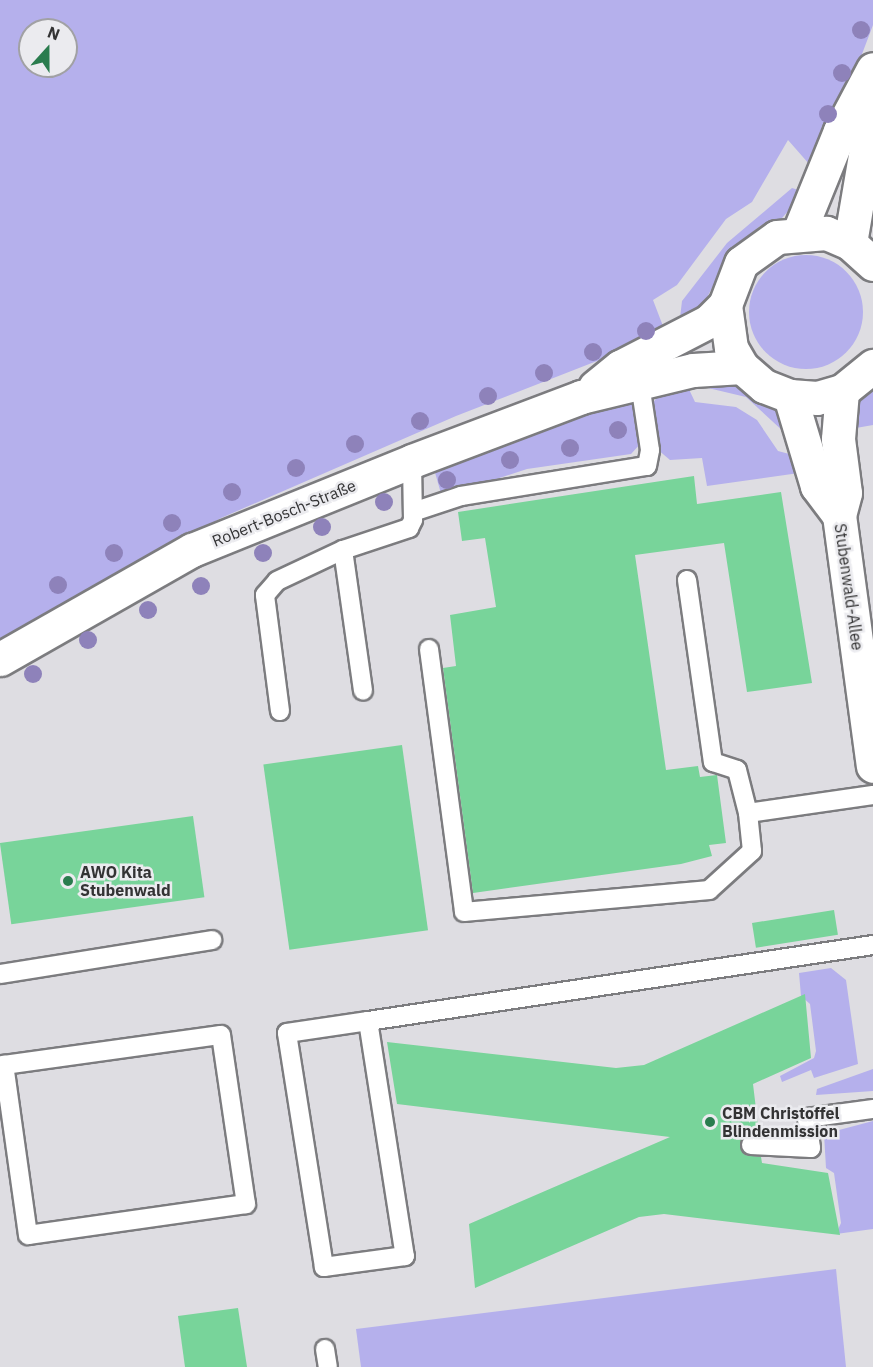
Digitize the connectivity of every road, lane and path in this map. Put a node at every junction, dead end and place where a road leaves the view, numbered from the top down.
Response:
1 (873, 69) edge
2 (873, 110) edge
3 (799, 232) junction
4 (862, 253) edge
5 (724, 305) junction
6 (873, 366) edge
7 (742, 367) junction
8 (640, 384) junction
9 (842, 391) junction
10 (790, 396) junction
11 (581, 397) junction
12 (412, 462) junction
13 (413, 512) junction
14 (839, 515) junction
15 (343, 550) junction
16 (687, 580) dead end
17 (429, 649) dead end
18 (0, 658) edge
19 (363, 691) dead end
20 (280, 711) dead end
21 (873, 766) edge
22 (873, 795) edge
23 (748, 813) junction
24 (212, 940) dead end
25 (873, 945) edge
26 (0, 974) edge
27 (368, 1021) junction
28 (2, 1066) edge
29 (873, 1109) edge
30 (752, 1145) dead end

1 - 3 street
2 - 4 street
3 - 4 street, Robert-Bosch-Straße
3 - 5 street, Robert-Bosch-Straße
5 - 7 street
5 - 11 street, Robert-Bosch-Straße
6 - 9 street
7 - 8 street, Robert-Bosch-Straße
7 - 10 street
8 - 11 street, Robert-Bosch-Straße
8 - 13 lane
9 - 10 street
9 - 14 street, Stubenwald-Allee
10 - 14 street, Stubenwald-Allee
11 - 12 street, Robert-Bosch-Straße
12 - 13 lane
12 - 18 street, Robert-Bosch-Straße
13 - 15 lane
14 - 21 street, Stubenwald-Allee
15 - 19 lane
15 - 20 lane
16 - 23 lane
17 - 23 lane
22 - 23 lane
24 - 26 lane
25 - 27 lane
27 - 27 lane
28 - 28 lane
29 - 30 lane

